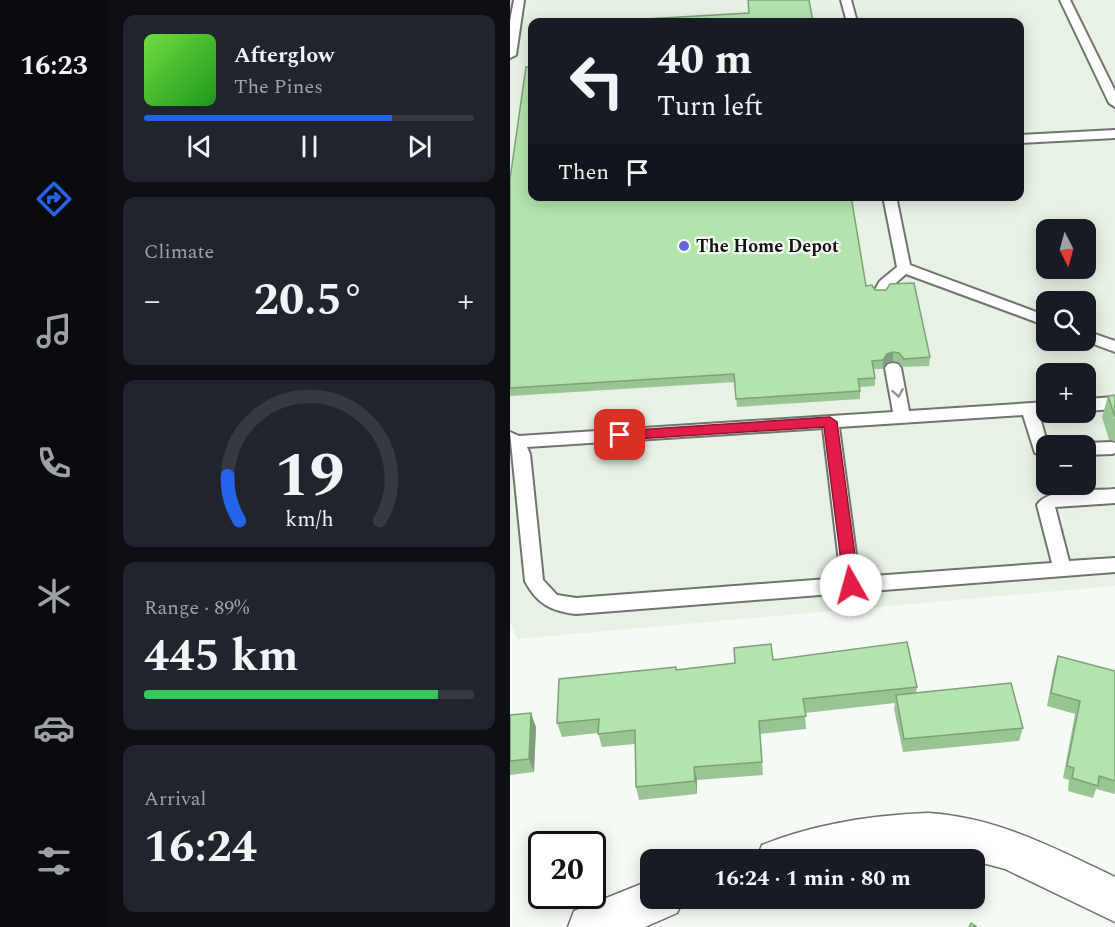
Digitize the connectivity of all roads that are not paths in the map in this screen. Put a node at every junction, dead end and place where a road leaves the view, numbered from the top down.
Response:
1 (519, 0) edge
2 (846, 0) edge
3 (1065, 0) edge
4 (851, 18) edge
5 (510, 55) edge
6 (1115, 103) edge
7 (1115, 134) edge
8 (1024, 139) edge
9 (890, 201) edge
10 (904, 268) junction
11 (880, 293) edge
12 (1036, 317) edge
13 (1115, 333) edge
14 (1096, 334) edge
15 (1096, 339) edge
16 (1115, 347) edge
17 (893, 368) dead end
18 (1115, 403) edge
19 (1096, 404) edge
20 (1029, 409) junction
21 (1036, 409) edge
22 (902, 417) junction
23 (830, 422) junction
24 (1037, 435) edge
25 (513, 440) edge
26 (1112, 448) dead end
27 (1096, 449) edge
28 (1115, 496) edge
29 (1115, 565) edge
30 (1062, 569) junction
31 (851, 585) junction
32 (817, 849) edge
33 (1115, 900) edge
34 (640, 908) edge
35 (605, 924) edge

1 - 5 lane
2 - 4 lane
3 - 6 lane
7 - 8 lane
9 - 10 lane
10 - 11 lane
10 - 12 lane
13 - 14 lane
15 - 16 lane
17 -> 22 lane
18 - 19 lane
20 - 21 lane
20 - 22 lane
20 - 24 lane
22 - 23 lane
23 - 25 lane
23 - 31 lane
25 - 31 lane
26 - 27 lane
28 - 30 lane
29 - 30 lane
30 - 31 lane
32 - 33 street
34 - 35 street

